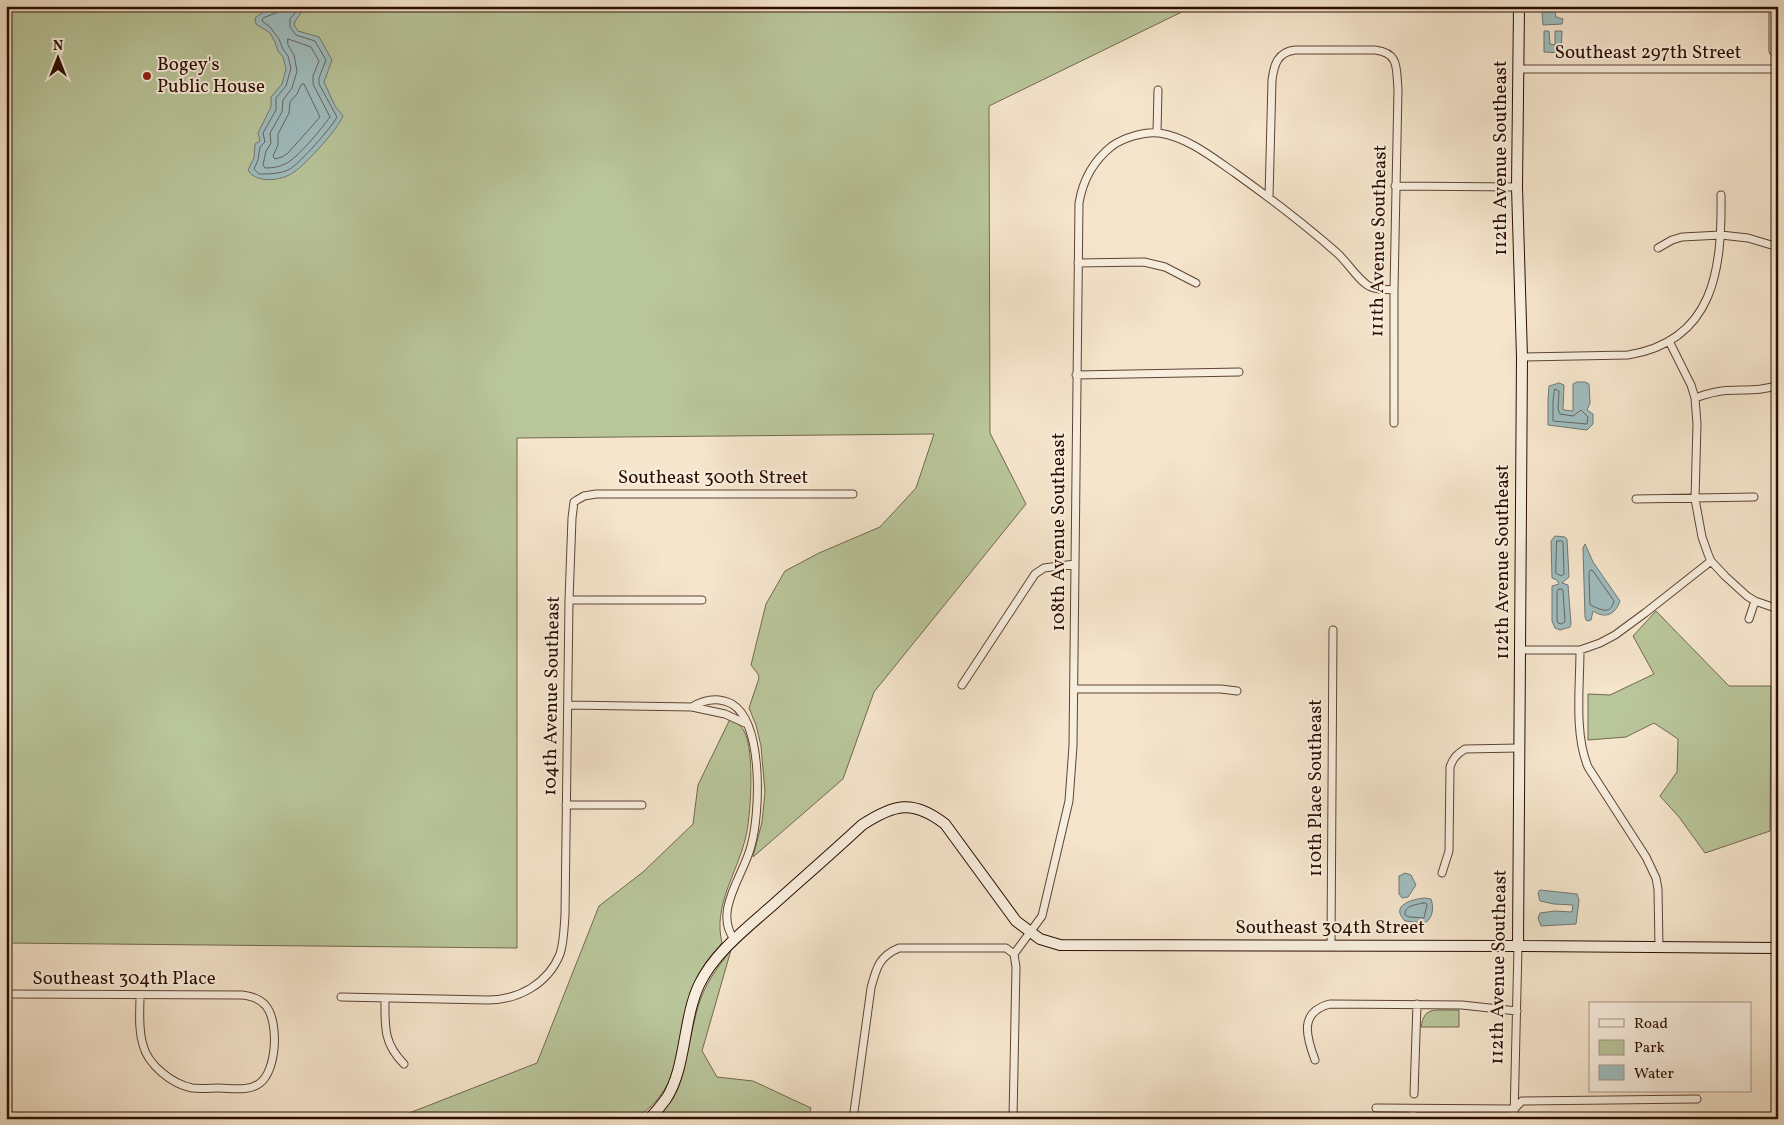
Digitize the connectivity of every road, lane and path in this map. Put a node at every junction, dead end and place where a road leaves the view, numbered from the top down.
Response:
1 (1519, 6) edge
2 (1773, 6) edge
3 (1773, 51) dead end
4 (1519, 69) junction
5 (1778, 69) edge
6 (1158, 90) dead end
7 (1157, 132) junction
8 (1395, 186) junction
9 (1517, 187) junction
10 (1721, 195) dead end
11 (1269, 196) junction
12 (1721, 234) junction
13 (1778, 247) edge
14 (1658, 248) dead end
15 (1078, 263) junction
16 (1196, 283) dead end
17 (1394, 290) junction
18 (1669, 341) junction
19 (1522, 357) junction
20 (1238, 372) dead end
21 (1076, 374) junction
22 (1778, 385) edge
23 (1695, 398) junction
24 (1394, 423) dead end
25 (853, 494) dead end
26 (1754, 497) dead end
27 (1636, 499) dead end
28 (1695, 499) junction
29 (574, 502) joint
30 (1711, 561) junction
31 (1075, 564) junction
32 (569, 600) junction
33 (702, 600) dead end
34 (1755, 601) junction
35 (1778, 609) edge
36 (1749, 619) dead end
37 (1333, 630) dead end
38 (1519, 650) junction
39 (1580, 650) junction
40 (962, 685) dead end
41 (1074, 689) junction
42 (1236, 691) dead end
43 (568, 705) junction
44 (692, 707) junction
45 (748, 724) junction
46 (1519, 748) junction
47 (566, 805) junction
48 (642, 805) dead end
49 (1442, 873) dead end
50 (1030, 933) junction
51 (734, 939) junction
52 (1331, 946) junction
53 (1518, 946) junction
54 (1659, 947) junction
55 (1778, 948) edge
56 (1014, 954) junction
57 (6, 994) edge
58 (140, 996) junction
59 (341, 997) dead end
60 (385, 998) junction
61 (1417, 1004) junction
62 (1517, 1011) junction
63 (1315, 1060) dead end
64 (404, 1064) dead end
65 (1414, 1094) dead end
66 (1698, 1098) dead end
67 (1376, 1108) dead end
68 (1412, 1109) junction
69 (1514, 1109) junction
70 (648, 1119) edge
71 (853, 1119) edge
72 (1013, 1119) edge
73 (1412, 1119) edge
74 (1514, 1119) edge

1 - 4 street, 112th Avenue Southeast
2 - 3 street
4 - 5 street, Southeast 297th Street
4 - 9 street, 112th Avenue Southeast
6 - 7 street
7 - 11 street
7 - 15 street, 108th Avenue Southeast
8 - 9 street
8 - 11 street, 111th Avenue Southeast
8 - 17 street, 111th Avenue Southeast
9 - 19 street, 112th Avenue Southeast
10 - 12 street
11 - 17 street
12 - 13 street
12 - 14 street
12 - 18 street
15 - 16 street
15 - 21 street, 108th Avenue Southeast
17 - 24 street, 111th Avenue Southeast
18 - 19 street
18 - 23 street
19 - 38 street, 112th Avenue Southeast
20 - 21 street
21 - 31 street, 108th Avenue Southeast
22 - 23 street
23 - 28 street
25 - 29 street, Southeast 300th Street
26 - 28 street
27 - 28 street
28 - 30 street
29 - 32 street, 104th Avenue Southeast
30 - 34 street
30 - 39 street
31 - 40 street
31 - 41 street, 108th Avenue Southeast
32 - 33 street
32 - 43 street, 104th Avenue Southeast
34 - 35 street
34 - 36 street
37 - 52 street, 110th Place Southeast
38 - 39 street
38 - 46 street, 112th Avenue Southeast
39 - 54 street
41 - 42 street
41 - 50 street, 108th Avenue Southeast
43 - 44 street
43 - 47 street, 104th Avenue Southeast
44 - 45 street
44 - 45 street
45 - 51 street
46 - 49 street
46 - 53 street, 112th Avenue Southeast
47 - 48 street
47 - 60 street, 104th Avenue Southeast
50 - 51 street, Southeast 304th Street
50 - 52 street, Southeast 304th Street
50 - 56 street
51 - 70 street
52 - 53 street, Southeast 304th Street
53 - 54 street, Southeast 304th Street
53 - 62 street, 112th Avenue Southeast
54 - 55 street, Southeast 304th Street
56 - 71 street
56 - 72 street
57 - 58 street, Southeast 304th Place
58 - 58 street, Southeast 304th Place
59 - 60 street
60 - 64 street
61 - 62 street
61 - 63 street
61 - 65 street
62 - 69 street, 112th Avenue Southeast
66 - 69 street
67 - 68 street
68 - 69 street
68 - 73 street
69 - 74 street, 112th Avenue Southeast

